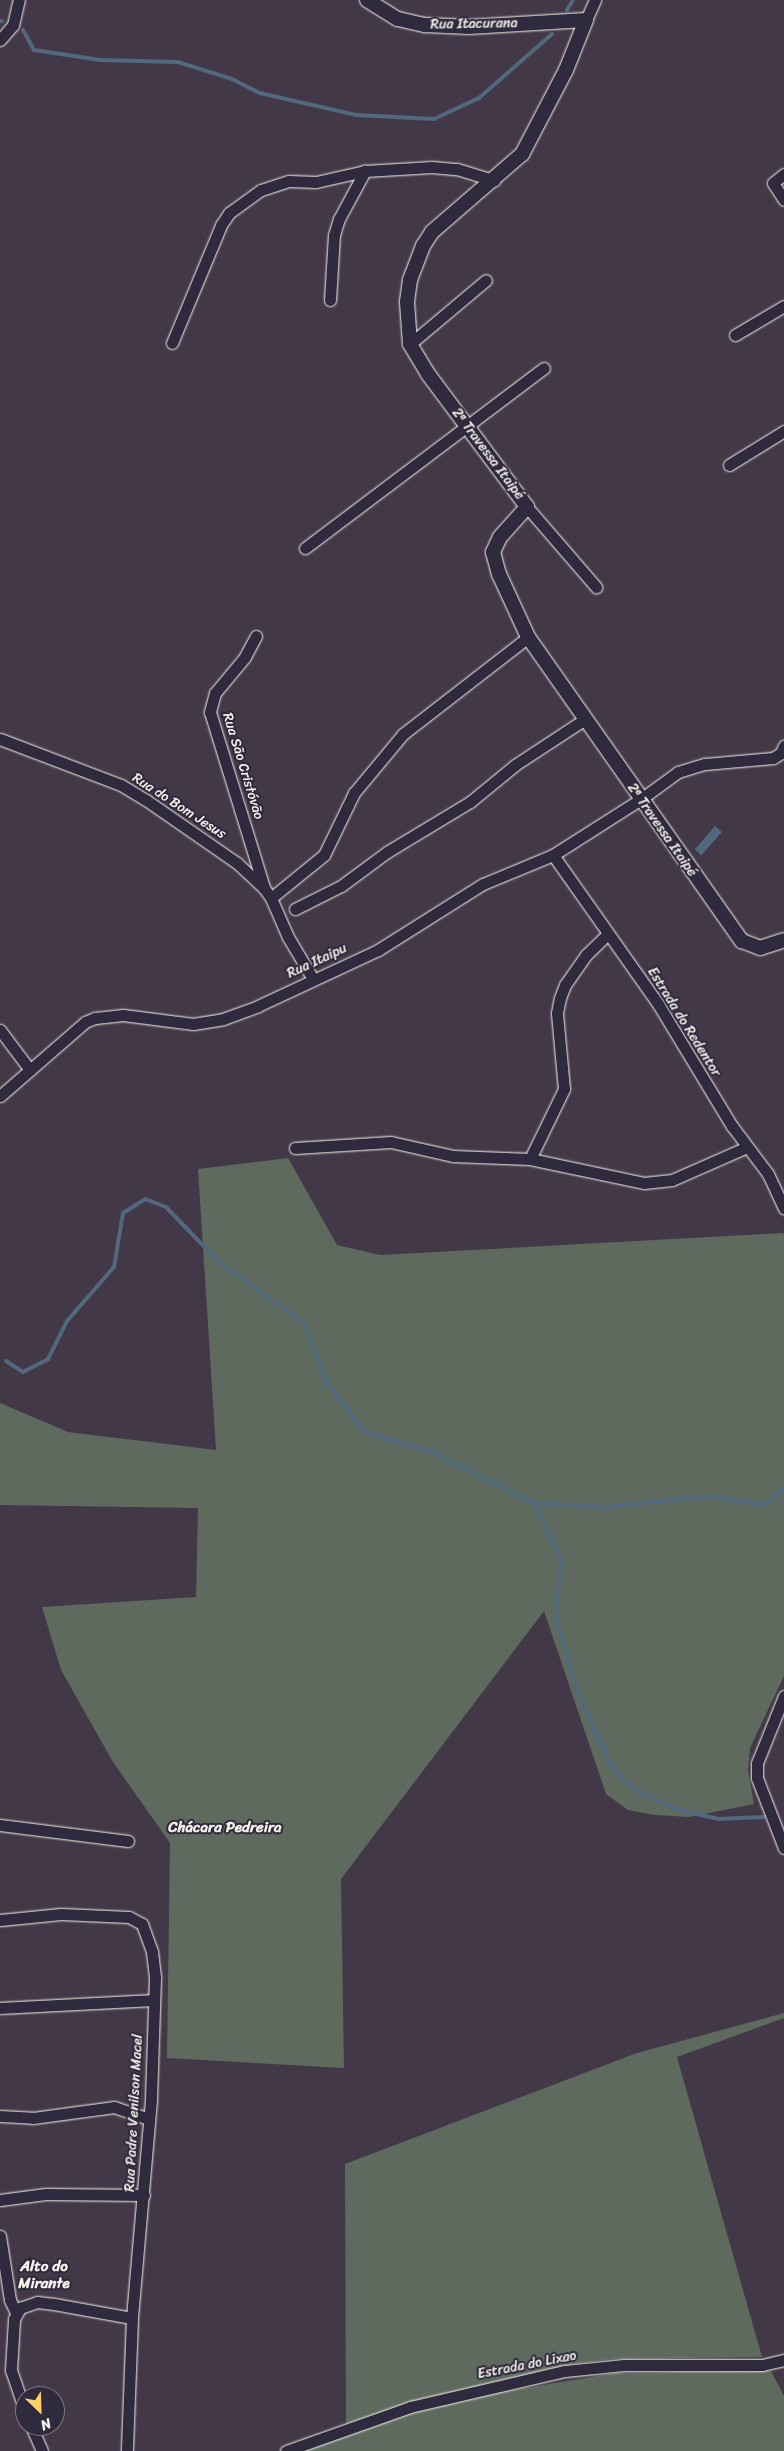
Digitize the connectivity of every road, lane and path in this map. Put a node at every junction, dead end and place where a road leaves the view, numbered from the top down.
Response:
1 (19, 0) edge
2 (367, 0) edge
3 (595, 0) edge
4 (586, 20) junction
5 (0, 40) edge
6 (365, 171) junction
7 (784, 174) edge
8 (494, 180) junction
9 (784, 200) edge
10 (486, 280) dead end
11 (330, 300) dead end
12 (784, 306) edge
13 (734, 335) dead end
14 (172, 343) dead end
15 (410, 344) junction
16 (544, 368) dead end
17 (466, 426) junction
18 (784, 431) edge
19 (729, 465) dead end
20 (527, 506) junction
21 (305, 548) dead end
22 (596, 587) dead end
23 (256, 636) dead end
24 (528, 637) junction
25 (585, 719) junction
26 (0, 739) edge
27 (784, 746) edge
28 (641, 799) junction
29 (553, 855) junction
30 (264, 888) junction
31 (271, 898) junction
32 (295, 909) dead end
33 (608, 934) junction
34 (784, 940) edge
35 (313, 979) junction
36 (0, 1030) edge
37 (30, 1070) junction
38 (0, 1096) edge
39 (747, 1147) junction
40 (295, 1148) dead end
41 (530, 1159) junction
42 (784, 1209) edge
43 (784, 1696) edge
44 (0, 1825) edge
45 (782, 1833) edge
46 (128, 1841) dead end
47 (784, 1848) edge
48 (0, 1920) edge
49 (154, 2000) junction
50 (0, 2008) edge
51 (0, 2116) edge
52 (149, 2119) junction
53 (144, 2196) junction
54 (0, 2200) edge
55 (0, 2236) edge
56 (16, 2313) junction
57 (132, 2318) junction
58 (784, 2360) edge
59 (16, 2386) edge
60 (35, 2436) edge
61 (42, 2451) edge
62 (126, 2451) edge
63 (286, 2451) edge

1 - 5 street
2 - 4 street, Rua Itacurana
3 - 4 street
4 - 8 street
6 - 8 street
6 - 11 street
6 - 14 street
7 - 9 street
8 - 15 street
10 - 15 street
12 - 13 street
15 - 17 street, 2ª Travessa Itaipé
16 - 17 street
17 - 20 street, 2ª Travessa Itaipé
17 - 21 street
18 - 19 street
20 - 22 street
20 - 24 street, 2ª Travessa Itaipé
23 - 30 street, Rua São Cristóvão
24 - 25 street, 2ª Travessa Itaipé
24 - 31 street
25 - 28 street, 2ª Travessa Itaipé
25 - 32 street
26 - 30 street, Rua do Bom Jesus
27 - 28 street, Rua Itaipu
28 - 29 street, Rua Itaipu
28 - 34 street, 2ª Travessa Itaipé
29 - 33 street, Estrada do Redentor
29 - 35 street, Rua Itaipu
30 - 31 street, Rua do Bom Jesus
31 - 35 street, Rua do Bom Jesus
33 - 39 street, Estrada do Redentor
33 - 41 street
35 - 37 street, Rua Itaipu
36 - 37 street
37 - 38 street, Rua Itaipu
39 - 41 street
39 - 42 street, Estrada do Redentor
40 - 41 street
43 - 45 street
44 - 46 street
45 - 47 street
48 - 49 street, Rua Padre Venilson Macel
49 - 50 street
49 - 52 street, Rua Padre Venilson Macel
51 - 52 street
52 - 53 street, Rua Padre Venilson Macel
53 - 54 street
53 - 57 street, Rua Padre Venilson Macel
55 - 56 street
56 - 57 street
56 - 59 street
57 - 62 street, Rua Padre Venilson Macel
58 - 63 street, Estrada do Lixao
60 - 61 street

